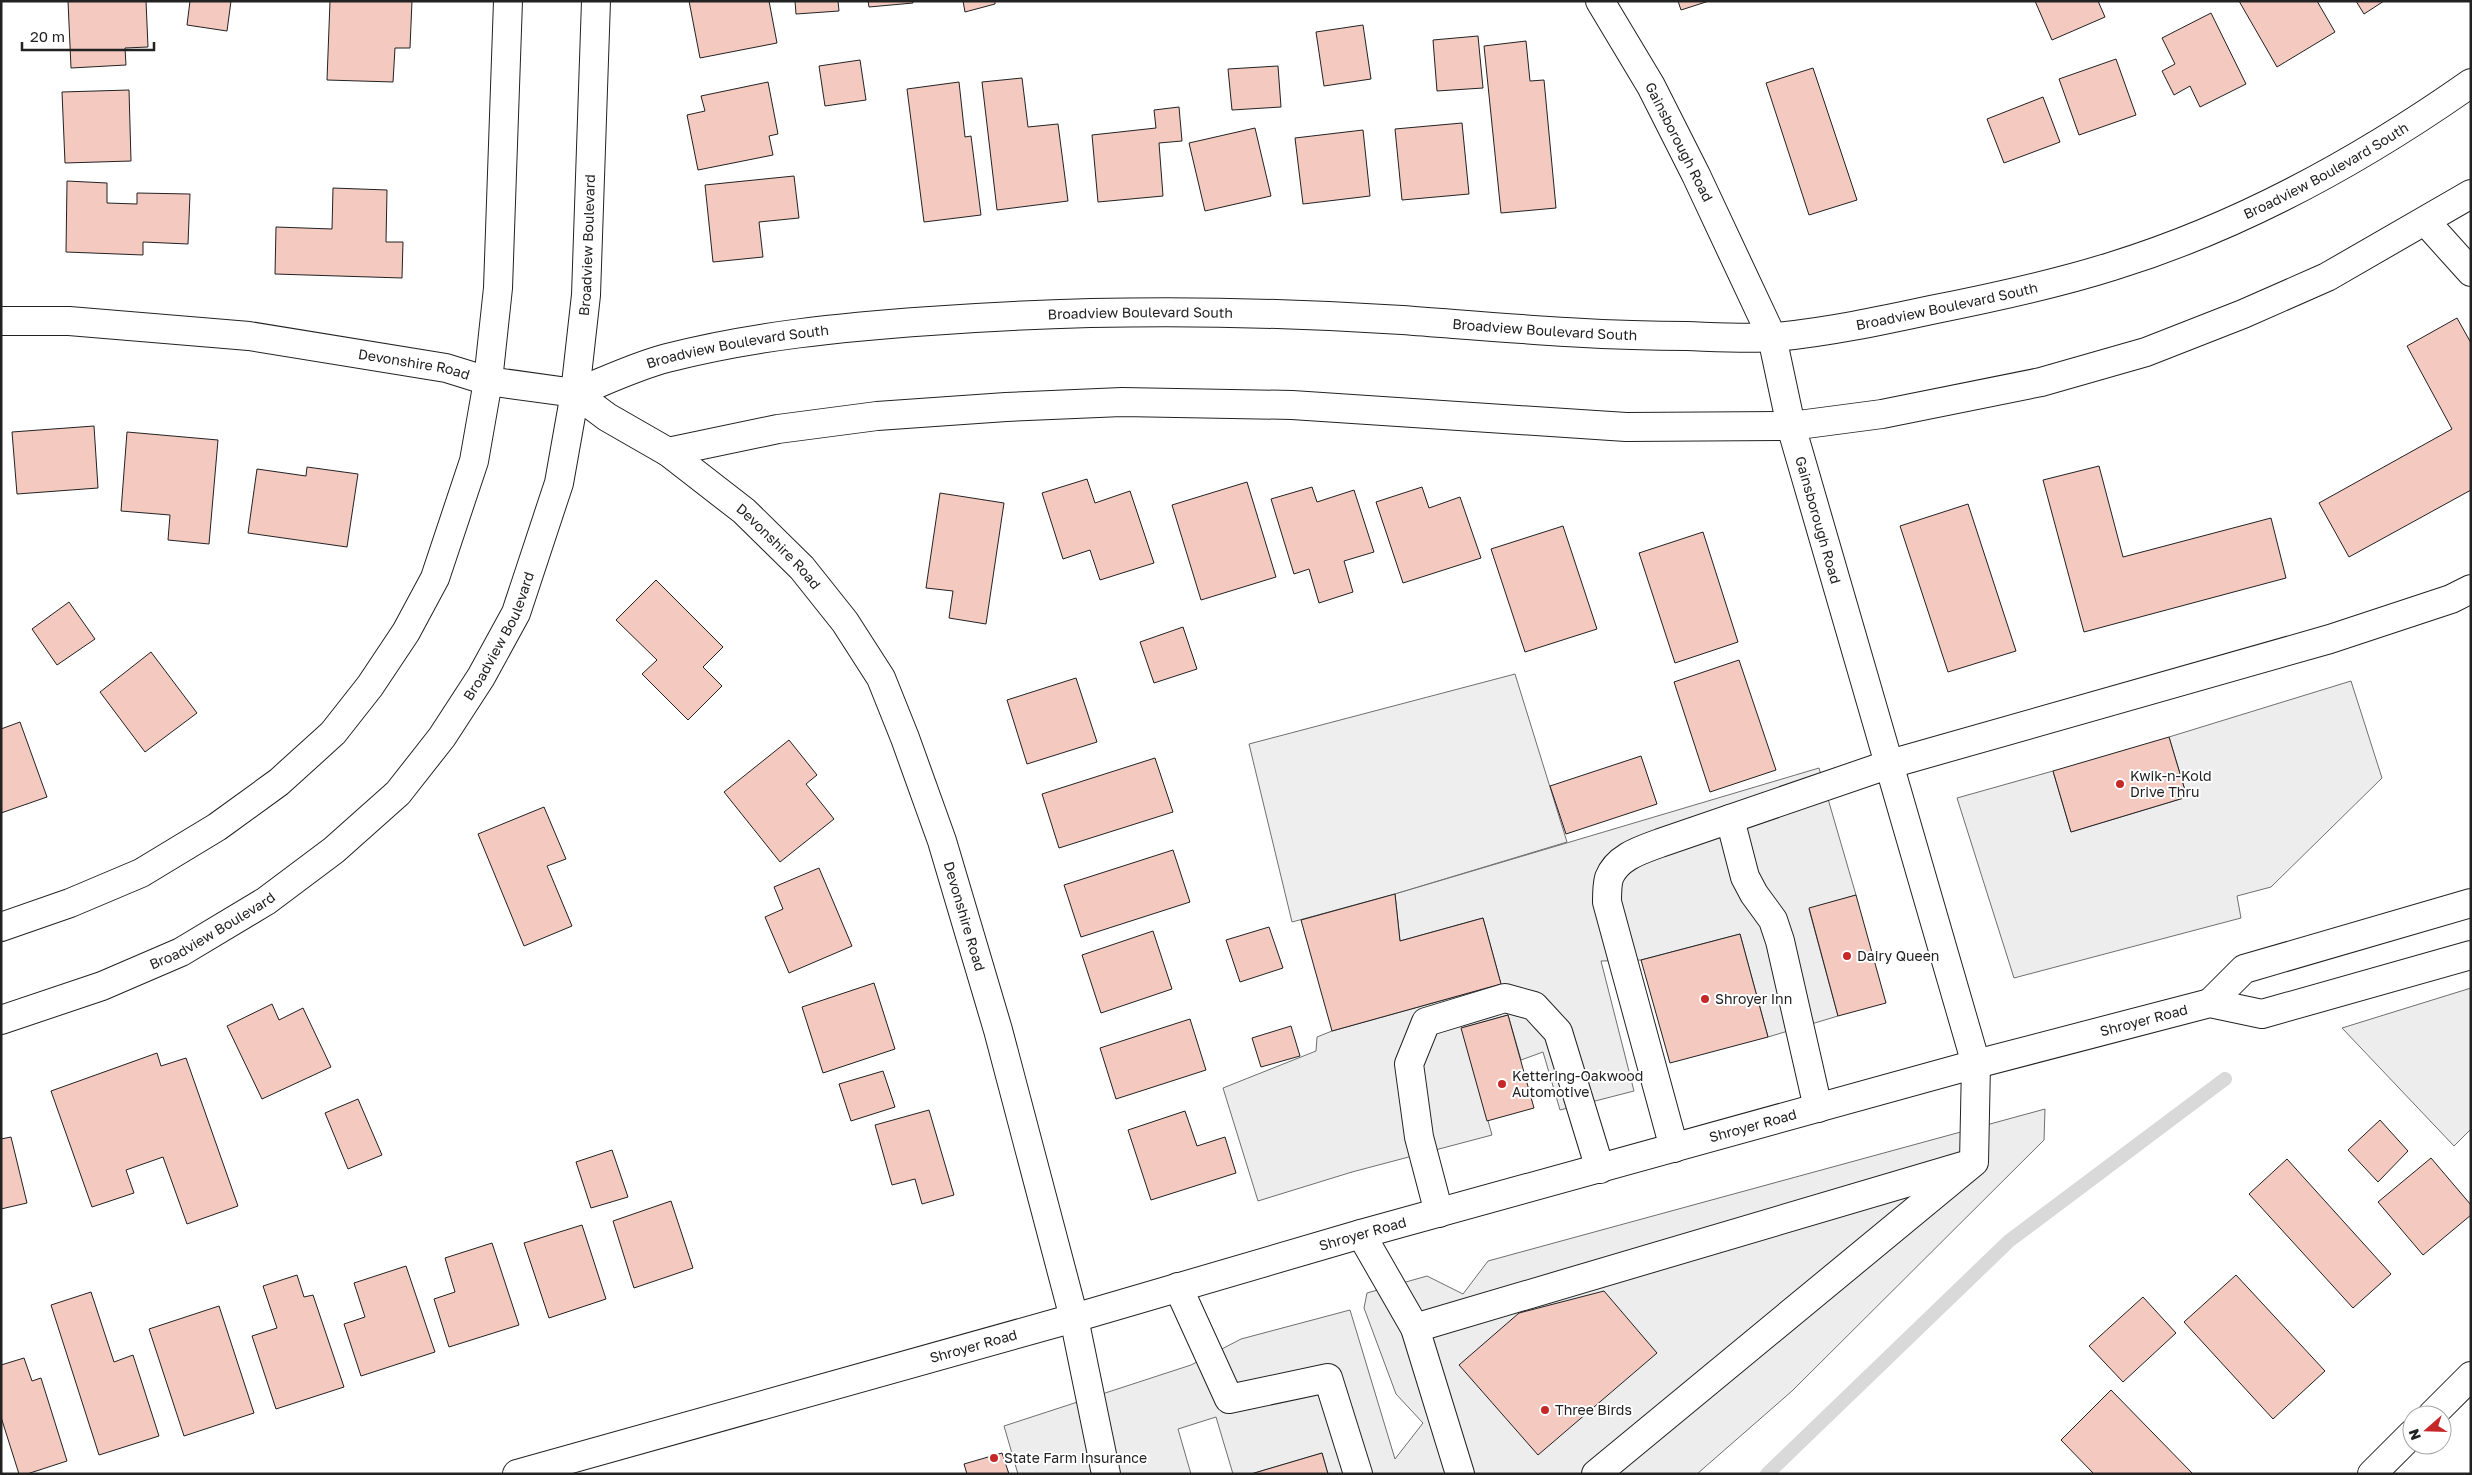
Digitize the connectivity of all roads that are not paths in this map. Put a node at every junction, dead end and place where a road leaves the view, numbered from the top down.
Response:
1 (508, 1) edge
2 (596, 1) edge
3 (1600, 1) edge
4 (2471, 83) edge
5 (2471, 194) edge
6 (2426, 222) junction
7 (2471, 272) edge
8 (1, 321) edge
9 (1772, 337) junction
10 (488, 381) junction
11 (575, 393) junction
12 (1790, 426) junction
13 (668, 452) junction
14 (2471, 589) edge
15 (1890, 764) junction
16 (1730, 819) junction
17 (2471, 903) edge
18 (1, 927) edge
19 (2471, 955) edge
20 (2210, 1003) junction
21 (1, 1020) edge
22 (1976, 1064) junction
23 (1818, 1108) junction
24 (1674, 1148) junction
25 (1974, 1162) junction
26 (1600, 1169) junction
27 (1439, 1213) junction
28 (1361, 1234) junction
29 (1178, 1287) junction
30 (1074, 1318) junction
31 (1415, 1328) junction
32 (2471, 1376) edge
33 (2442, 1405) edge
34 (2402, 1444) edge
35 (517, 1474) edge
36 (1106, 1474) edge
37 (1358, 1474) edge
38 (1460, 1474) edge
39 (1596, 1474) edge
40 (2372, 1474) edge

1 - 10 street
2 - 11 street, Broadview Boulevard
3 - 9 street, Gainsborough Road
4 - 9 street, Broadview Boulevard South
5 - 6 street
6 - 7 street
6 - 12 street
8 - 10 street, Devonshire Road
9 - 11 street, Broadview Boulevard South
9 - 12 street, Gainsborough Road
10 - 11 street, Devonshire Road
10 - 18 street
11 - 13 street, Devonshire Road
11 - 21 street, Broadview Boulevard
12 - 13 street
12 - 15 street, Gainsborough Road
13 - 30 street, Devonshire Road
14 - 15 street
15 - 16 street
15 - 22 street, Gainsborough Road
16 - 23 street
16 - 24 street
17 - 20 street
19 - 20 street, Shroyer Road
20 - 22 street, Shroyer Road
22 - 23 street, Shroyer Road
22 - 25 street, Gainsborough Road
23 - 24 street, Shroyer Road
24 - 26 street, Shroyer Road
25 - 31 street
25 - 39 street
26 - 27 street, Shroyer Road
26 - 27 street
27 - 28 street, Shroyer Road
28 - 29 street, Shroyer Road
28 - 31 street
29 - 30 street, Shroyer Road
29 - 37 street
30 - 35 street, Shroyer Road
30 - 36 street, Devonshire Road
31 - 38 street
32 - 33 street
34 - 40 street

